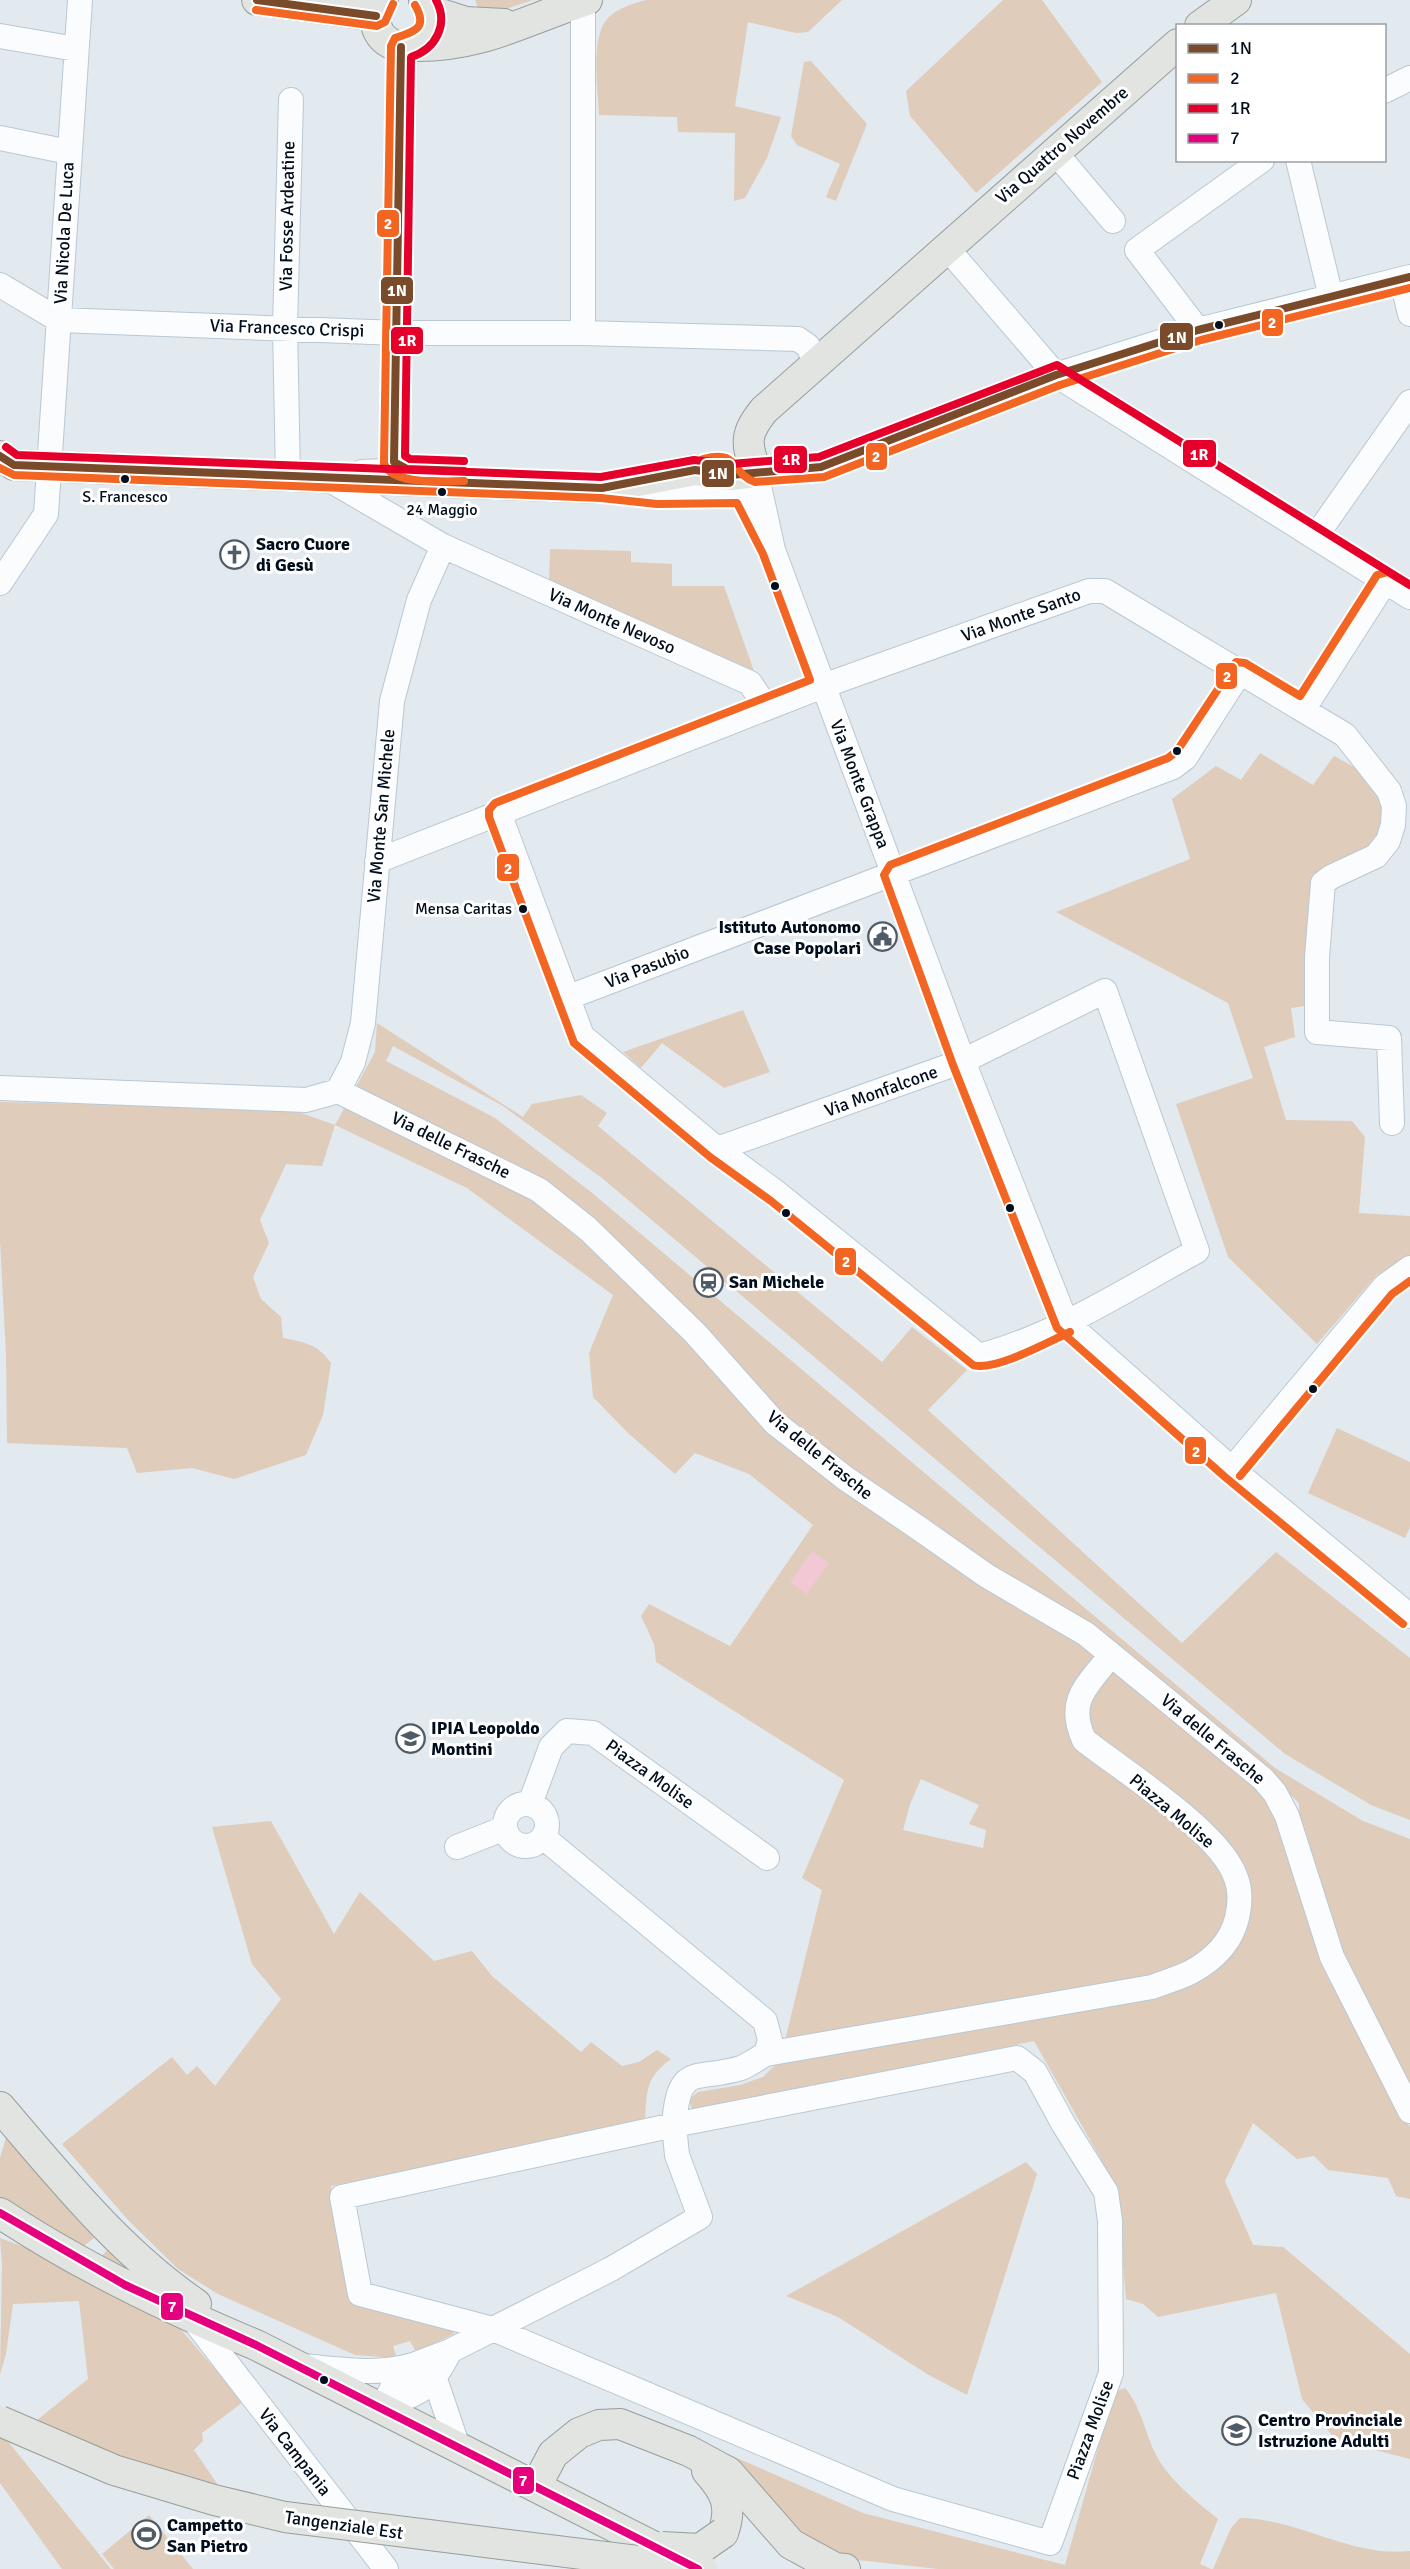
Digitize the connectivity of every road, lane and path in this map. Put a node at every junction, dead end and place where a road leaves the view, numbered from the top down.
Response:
1 (80, 0) edge
2 (256, 0) edge
3 (1236, 0) edge
4 (585, 1) edge
5 (427, 3) edge
6 (379, 8) edge
7 (531, 20) junction
8 (1203, 24) edge
9 (0, 36) edge
10 (1176, 46) edge
11 (407, 47) junction
12 (76, 49) junction
13 (1410, 78) edge
14 (1386, 90) edge
15 (291, 100) dead end
16 (0, 138) edge
17 (69, 152) junction
18 (1054, 152) junction
19 (1259, 162) edge
20 (1298, 162) edge
21 (1113, 221) dead end
22 (946, 247) junction
23 (1406, 278) edge
24 (0, 285) edge
25 (1331, 297) junction
26 (1410, 314) edge
27 (870, 315) junction
28 (59, 320) junction
29 (285, 327) junction
30 (1198, 330) junction
31 (398, 333) junction
32 (583, 333) junction
33 (798, 339) junction
34 (808, 370) junction
35 (1056, 375) junction
36 (1410, 402) edge
37 (0, 456) edge
38 (47, 466) junction
39 (756, 472) junction
40 (288, 477) junction
41 (328, 479) junction
42 (602, 488) junction
43 (1316, 536) junction
44 (443, 546) junction
45 (773, 550) junction
46 (1385, 582) junction
47 (0, 583) edge
48 (1410, 597) edge
49 (1240, 672) junction
50 (823, 686) junction
51 (1303, 710) junction
52 (753, 713) junction
53 (499, 813) junction
54 (377, 861) junction
55 (894, 875) junction
56 (569, 997) junction
57 (963, 1061) junction
58 (0, 1088) edge
59 (338, 1090) junction
60 (1392, 1123) dead end
61 (717, 1149) junction
62 (1410, 1268) edge
63 (1066, 1322) junction
64 (1232, 1469) junction
65 (1410, 1616) edge
66 (1111, 1655) junction
67 (531, 1804) junction
68 (505, 1828) junction
69 (543, 1837) junction
70 (457, 1847) dead end
71 (767, 1858) dead end
72 (766, 2054) junction
73 (0, 2108) edge
74 (1410, 2111) edge
75 (674, 2125) junction
76 (0, 2134) edge
77 (0, 2213) edge
78 (0, 2227) edge
79 (48, 2245) junction
80 (192, 2318) junction
81 (493, 2329) junction
82 (256, 2344) junction
83 (450, 2351) junction
84 (416, 2364) junction
85 (297, 2365) junction
86 (435, 2379) junction
87 (248, 2391) junction
88 (381, 2408) junction
89 (0, 2421) edge
90 (458, 2447) junction
91 (689, 2451) junction
92 (536, 2486) junction
93 (530, 2550) junction
94 (386, 2569) edge
95 (566, 2569) edge
96 (700, 2569) edge
97 (845, 2569) edge

1 - 12 street, Via Nicola De Luca
2 - 6 main road
3 - 8 main road
4 - 7 main road
4 - 32 street
5 - 7 main road
5 - 11 main road
6 - 11 main road
7 - 11 main road
9 - 12 street
10 - 18 main road, Via Quattro Novembre
11 - 31 street
12 - 17 street, Via Nicola De Luca
13 - 14 street
15 - 29 street, Via Fosse Ardeatine
16 - 17 street
17 - 28 street, Via Nicola De Luca
18 - 21 street
18 - 22 main road, Via Quattro Novembre
19 - 30 street
20 - 25 street
22 - 27 main road, Via Quattro Novembre
22 - 35 street
23 - 25 street
23 - 26 street
24 - 28 street, Via Francesco Crispi
25 - 30 street
27 - 33 street, Via Quattro Novembre
27 - 34 main road, Via Quattro Novembre
28 - 29 street, Via Francesco Crispi
28 - 38 street, Via Nicola De Luca
29 - 31 street, Via Francesco Crispi
29 - 40 street, Via Fosse Ardeatine
30 - 35 street
31 - 32 street, Via Francesco Crispi
31 - 41 street
32 - 33 street, Via Francesco Crispi
33 - 34 street
34 - 39 main road, Via Quattro Novembre
35 - 39 street
35 - 43 street
36 - 43 street
37 - 38 main road
38 - 40 main road
38 - 47 street, Via Nicola De Luca
39 - 42 main road
39 - 45 street, Via Monte Grappa
40 - 41 main road
41 - 42 main road
41 - 44 street
42 - 45 street
43 - 46 street
44 - 52 street, Via Monte Nevoso
44 - 54 street, Via Monte San Michele
45 - 50 street, Via Monte Grappa
46 - 48 street
46 - 51 street
49 - 50 street, Via Monte Santo
49 - 51 street, Via Monte Santo
49 - 55 street, Via Pasubio
50 - 52 street, Via Monte Santo
50 - 55 street, Via Monte Grappa
51 - 60 street, Via Monte Santo
52 - 53 street, Via Monte Santo
53 - 54 street, Via Monte Santo
53 - 56 street
54 - 59 street, Via Monte San Michele
55 - 56 street, Via Pasubio
55 - 57 street, Via Monte Grappa
56 - 61 street
57 - 61 street, Via Monfalcone
57 - 63 street, Via Monte Grappa
57 - 63 street, Via Monfalcone
58 - 59 street
59 - 66 street, Via delle Frasche
61 - 63 street
62 - 64 street
63 - 64 street, Via Monte Grappa
64 - 65 street, Via Monte Grappa
66 - 72 street, Piazza Molise
66 - 74 street, Via delle Frasche
67 - 68 street
67 - 69 street
67 - 71 street, Piazza Molise
68 - 69 street
68 - 70 street
69 - 72 street
72 - 75 street, Piazza Molise
73 - 76 main road
73 - 82 main road
75 - 81 street, Piazza Molise
75 - 81 street, Piazza Molise
75 - 81 street, Piazza Molise
77 - 79 main road
78 - 79 main road
79 - 80 main road
80 - 82 main road
80 - 87 street, Via Campania
81 - 83 street, Piazza Molise
82 - 85 main road
82 - 87 street, Via Campania
83 - 84 street, Piazza Molise
83 - 86 street
84 - 85 street
84 - 88 street
85 - 88 main road
86 - 88 street
86 - 90 street
87 - 94 street, Via Campania
88 - 90 main road
89 - 93 main road, Tangenziale Est, bridge
90 - 92 main road
91 - 92 main road
91 - 93 main road, bridge
91 - 97 main road
92 - 96 main road
93 - 95 main road
93 - 96 main road, Tangenziale Est, bridge

